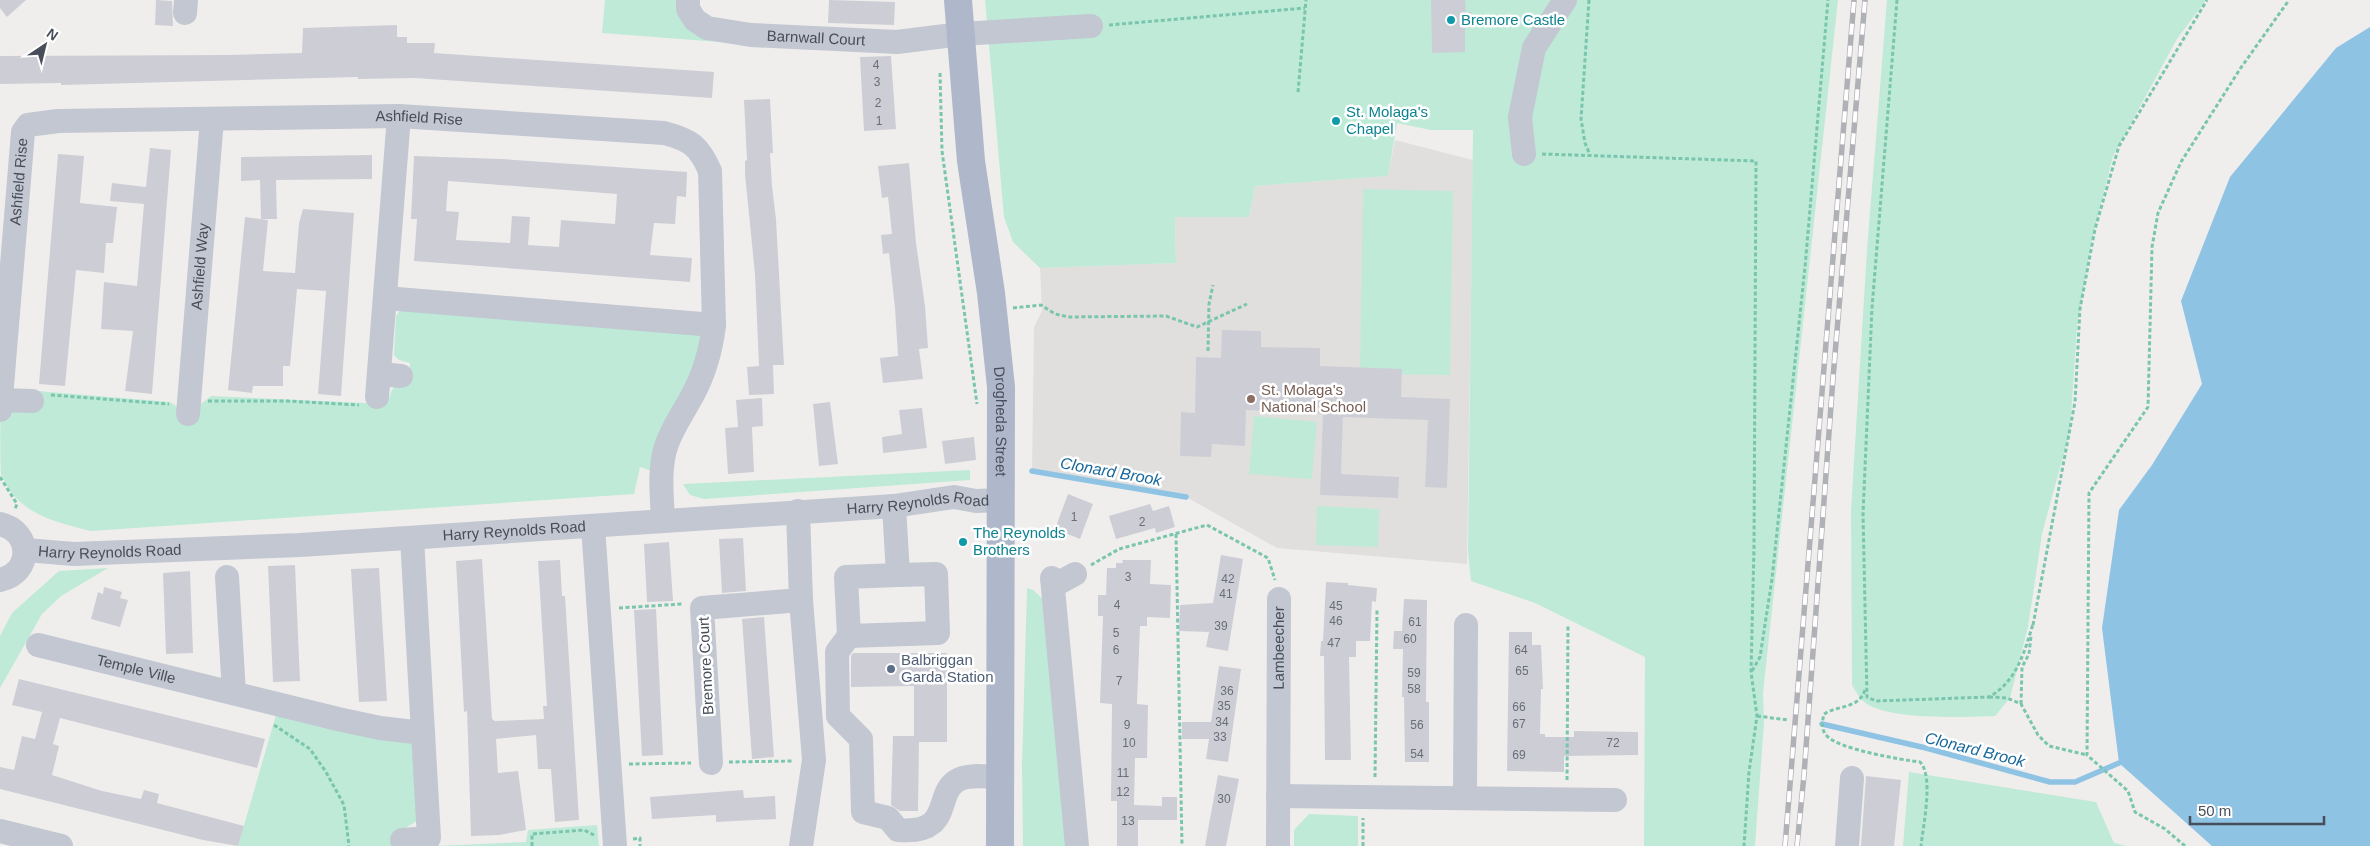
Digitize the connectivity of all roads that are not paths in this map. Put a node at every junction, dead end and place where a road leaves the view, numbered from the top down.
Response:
1 (688, 0) edge
2 (958, 0) edge
3 (1565, 0) edge
4 (1091, 26) road end
5 (960, 34) junction
6 (399, 116) junction
7 (212, 119) junction
8 (1524, 154) road end
9 (385, 298) junction
10 (714, 325) junction
11 (386, 382) dead end
12 (32, 401) dead end
13 (0, 405) edge
14 (188, 414) dead end
15 (1002, 500) junction
16 (894, 506) junction
17 (798, 511) junction
18 (663, 520) junction
19 (4, 525) edge
20 (593, 526) junction
21 (412, 538) junction
22 (25, 550) junction
23 (1075, 574) road end
24 (898, 575) junction
25 (227, 578) dead end
26 (0, 580) edge
27 (1280, 599) road end
28 (801, 600) junction
29 (1466, 625) dead end
30 (849, 636) junction
31 (38, 645) dead end
32 (234, 693) junction
33 (423, 733) junction
34 (711, 763) dead end
35 (1000, 777) junction
36 (1852, 778) dead end
37 (1278, 796) junction
38 (1465, 798) junction
39 (1615, 800) dead end
40 (0, 831) edge
41 (402, 840) dead end
42 (605, 845) edge
43 (61, 846) edge
44 (801, 846) edge
45 (1000, 846) edge
46 (1076, 846) edge
47 (1278, 846) edge
48 (1847, 846) edge

1 - 5 street, Barnwall Court
2 - 5 main road, Drogheda Street
3 - 8 street
4 - 5 street, Barnwall Court
5 - 15 main road, Drogheda Street
6 - 7 street, Ashfield Rise
6 - 9 street
6 - 10 street, Ashfield Rise
7 - 13 street, Ashfield Rise
7 - 14 street, Ashfield Way
9 - 10 street
9 - 11 street
10 - 18 street, Ashfield Rise
12 - 13 street, Ashfield Rise
15 - 16 street, Harry Reynolds Road
15 - 35 main road, Drogheda Street
16 - 17 street, Harry Reynolds Road
16 - 24 street
17 - 18 street, Harry Reynolds Road
17 - 28 street
18 - 20 street, Harry Reynolds Road
19 - 22 street
20 - 21 street, Harry Reynolds Road
20 - 42 street
21 - 22 street, Harry Reynolds Road
21 - 33 street
22 - 26 street
23 - 46 street
24 - 30 street
24 - 30 street
25 - 32 street
27 - 37 street, Lambeecher
28 - 34 street, Bremore Court
28 - 44 street
29 - 38 street
30 - 35 street
31 - 32 street, Temple Ville
32 - 33 street, Temple Ville
33 - 41 street
35 - 45 main road, Drogheda Street
36 - 48 street
37 - 38 street
37 - 47 street, Lambeecher
38 - 39 street
40 - 43 street

